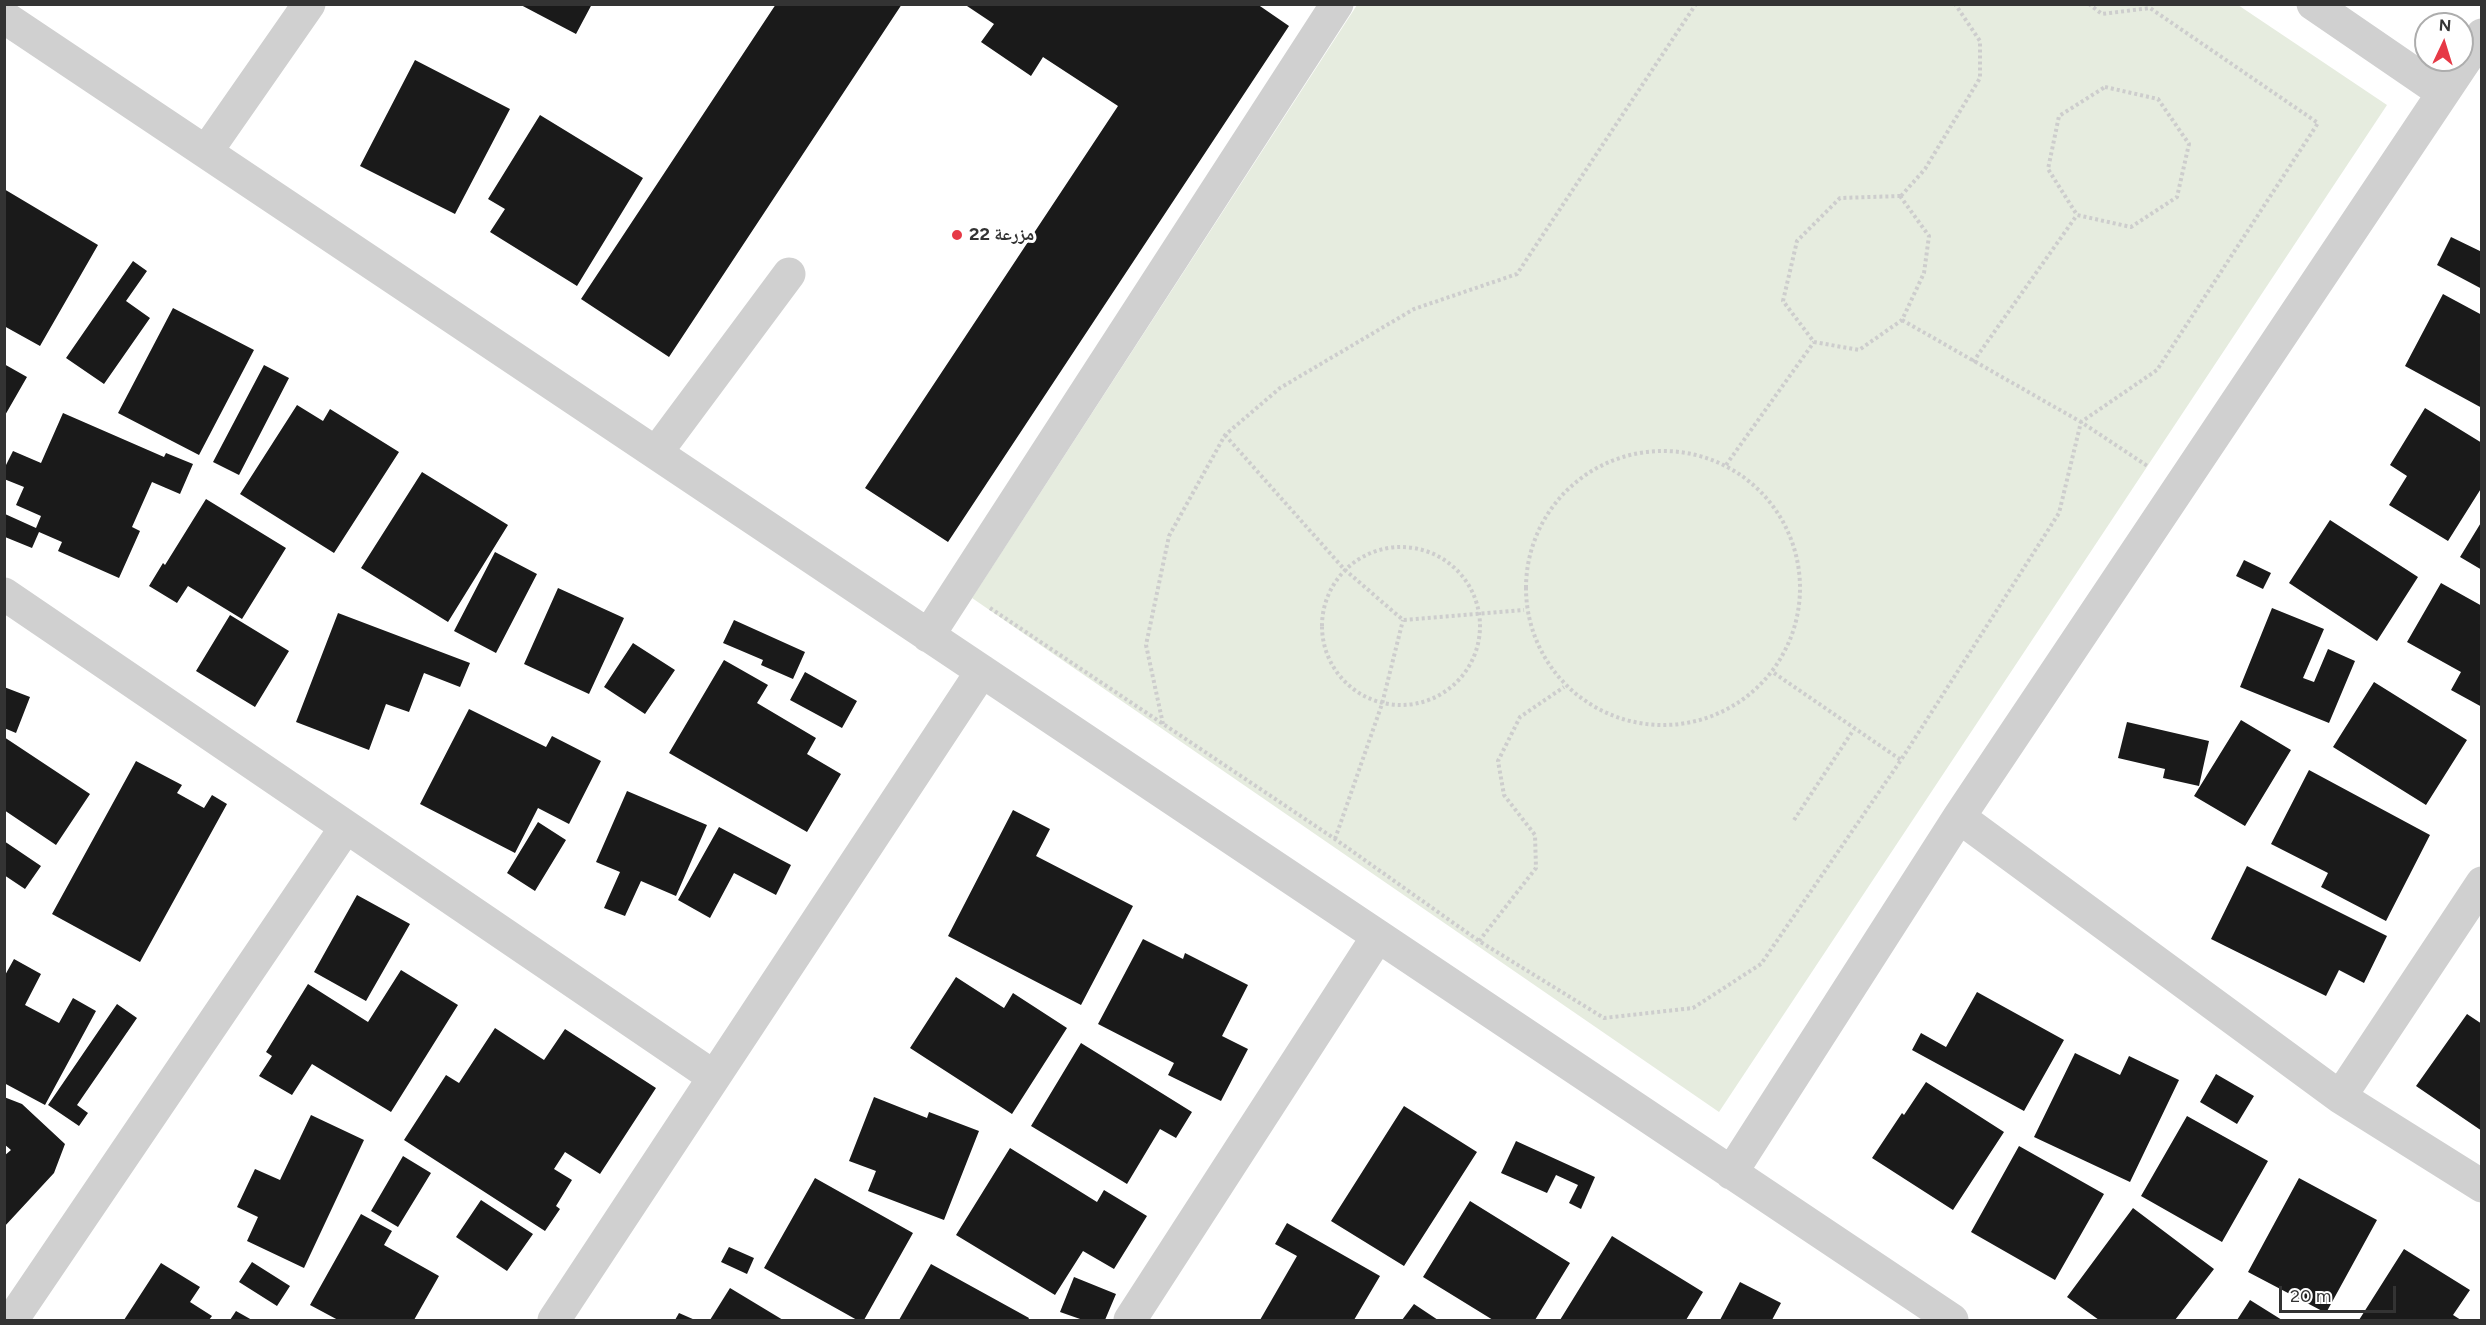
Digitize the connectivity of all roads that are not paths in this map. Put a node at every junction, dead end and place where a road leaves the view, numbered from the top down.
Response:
1 (309, 4) edge
2 (1337, 4) edge
3 (2313, 4) edge
4 (4, 16) edge
5 (2481, 35) edge
6 (2443, 93) junction
7 (206, 152) junction
8 (789, 274) dead end
9 (656, 453) junction
10 (4, 594) edge
11 (928, 636) junction
12 (982, 671) junction
13 (1959, 817) junction
14 (346, 827) junction
15 (2481, 883) edge
16 (1378, 936) junction
17 (714, 1077) junction
18 (2340, 1097) junction
19 (1731, 1173) junction
20 (2481, 1186) edge
21 (12, 1320) edge
22 (554, 1320) edge
23 (1130, 1320) edge
24 (1952, 1320) edge

1 - 7 street
2 - 11 street
3 - 6 street
4 - 7 street
5 - 6 street
6 - 13 street
7 - 9 street
8 - 9 street
9 - 11 street
10 - 14 street
11 - 12 street
12 - 16 street
12 - 17 street
13 - 18 street
13 - 19 street
14 - 17 street
14 - 21 street
15 - 18 street
16 - 19 street
16 - 23 street
17 - 22 street
18 - 20 street
19 - 24 street

